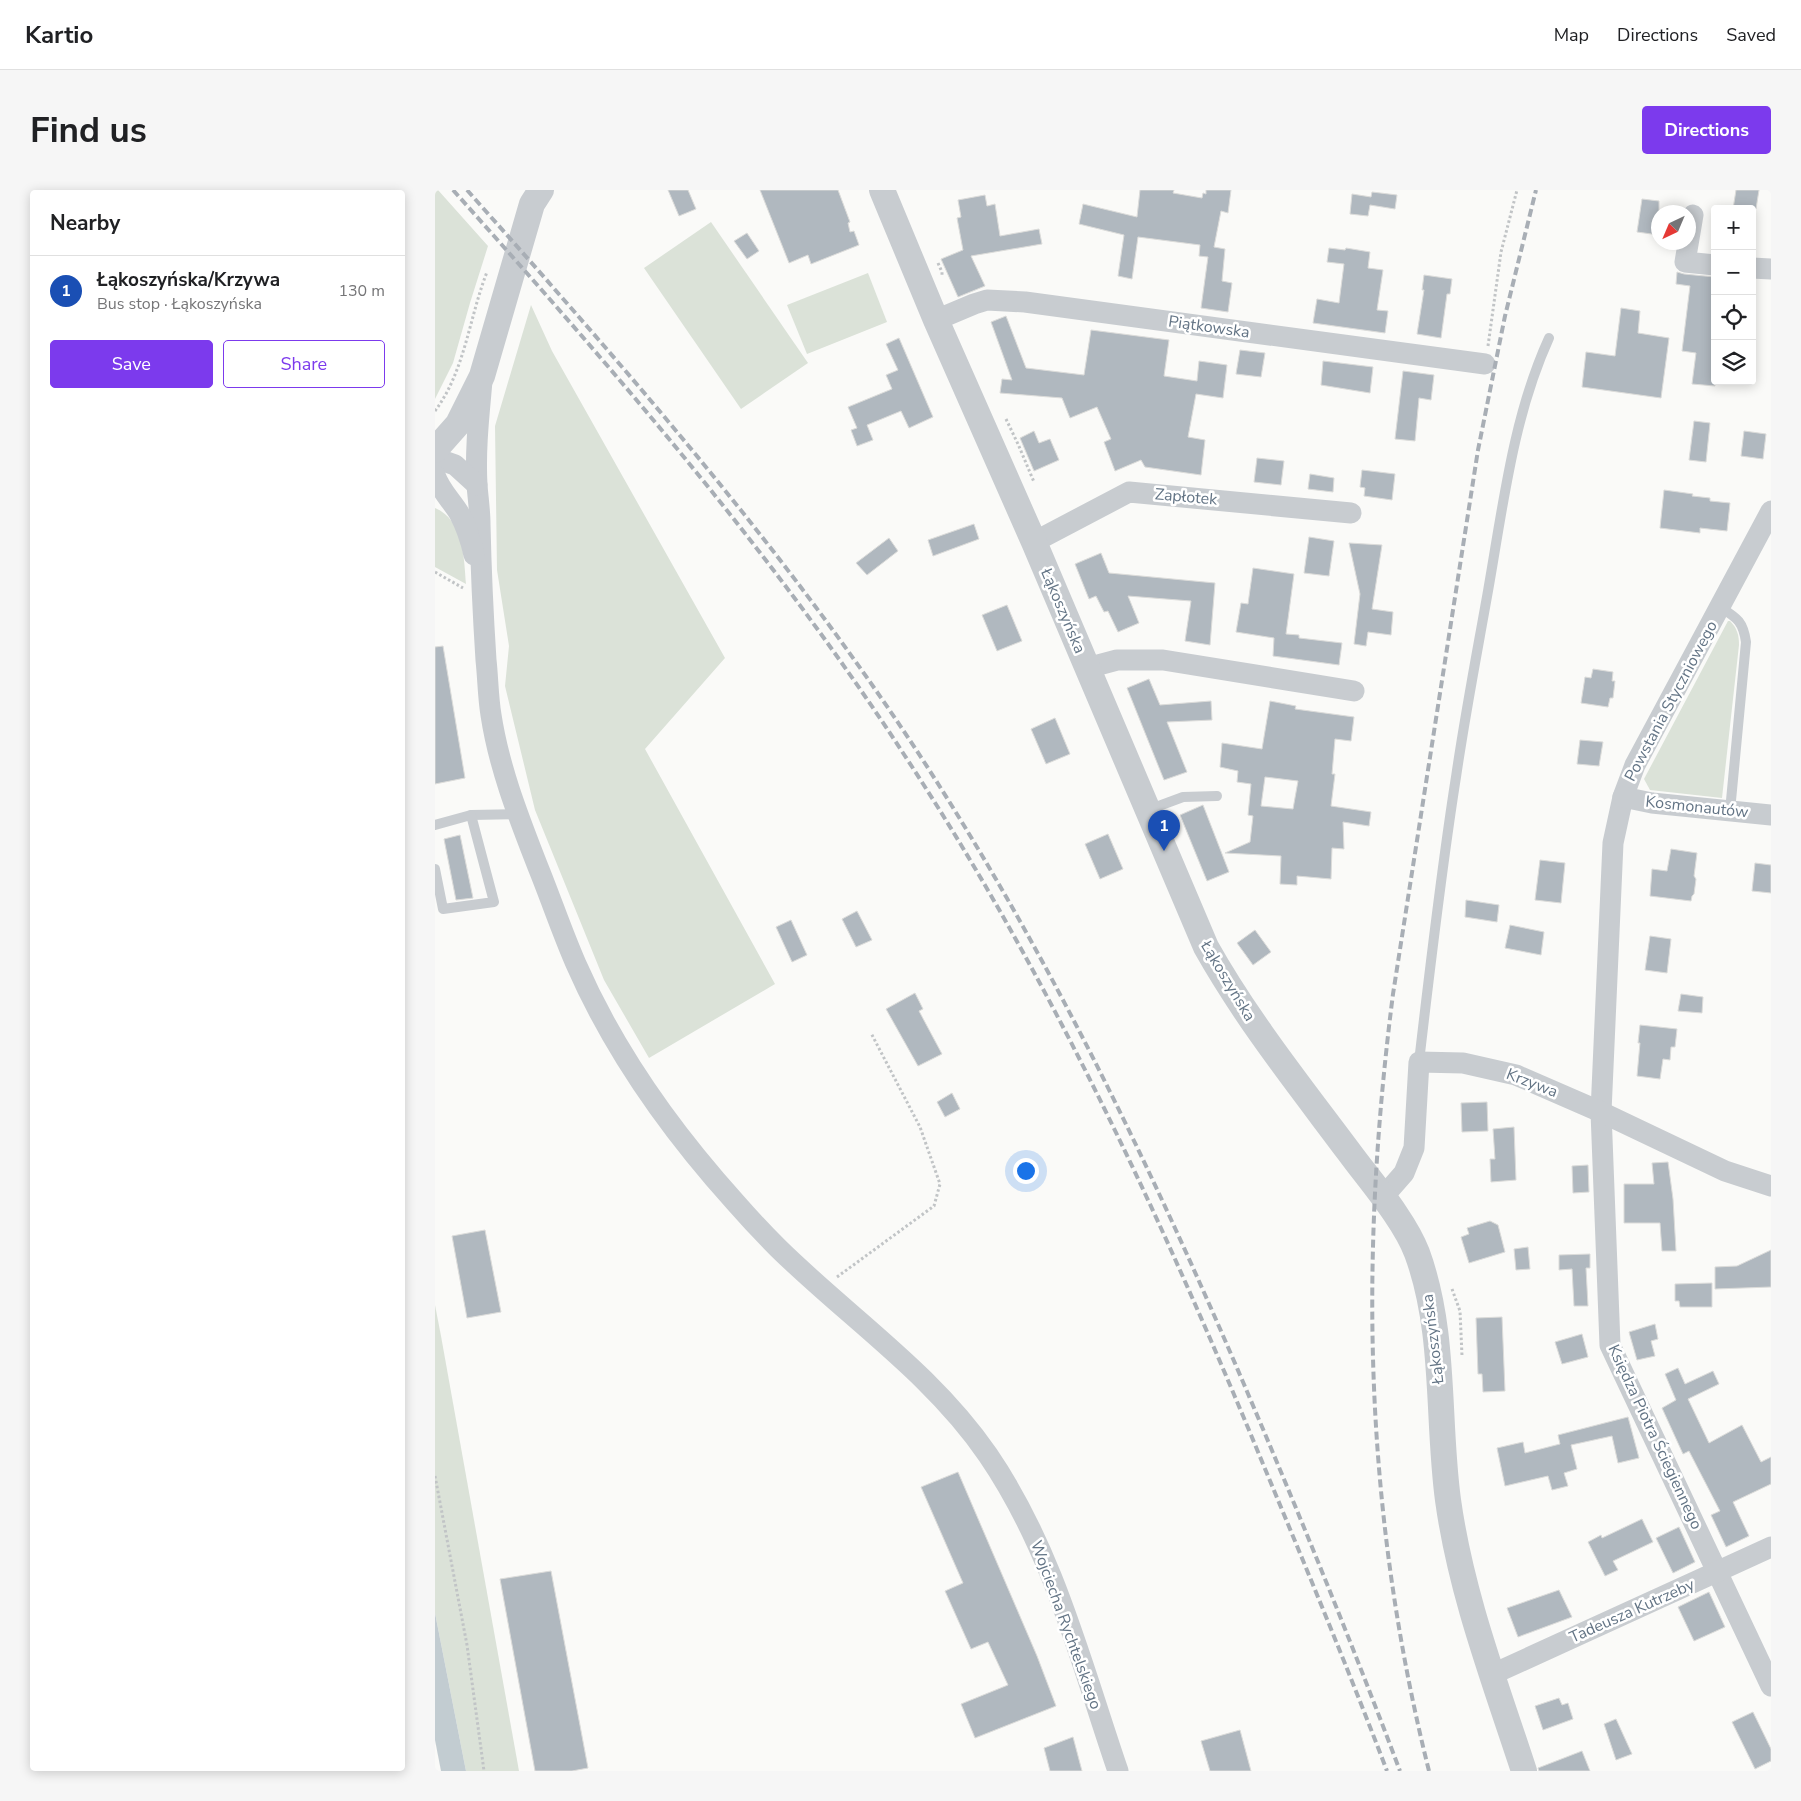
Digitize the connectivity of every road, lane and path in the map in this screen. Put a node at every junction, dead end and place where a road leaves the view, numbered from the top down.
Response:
1 (882, 190) edge
2 (1517, 190) edge
3 (535, 195) edge
4 (1687, 250) edge
5 (935, 256) dead end
6 (1711, 265) edge
7 (1756, 268) edge
8 (1771, 269) edge
9 (488, 270) dead end
10 (942, 279) dead end
11 (936, 320) junction
12 (1549, 338) dead end
13 (1485, 364) joint
14 (482, 376) junction
15 (435, 411) edge
16 (1002, 411) dead end
17 (435, 450) edge
18 (435, 458) edge
19 (435, 475) edge
20 (477, 485) junction
21 (1036, 488) dead end
22 (435, 497) edge
23 (1771, 511) edge
24 (459, 513) junction
25 (1351, 513) dead end
26 (1034, 542) junction
27 (435, 572) edge
28 (481, 589) junction
29 (1720, 607) junction
30 (1087, 668) junction
31 (1354, 690) dead end
32 (1217, 796) dead end
33 (1623, 797) junction
34 (1147, 810) junction
35 (1730, 811) junction
36 (517, 814) junction
37 (471, 815) junction
38 (1771, 815) edge
39 (435, 825) edge
40 (435, 869) edge
41 (871, 1033) dead end
42 (1419, 1062) junction
43 (1601, 1112) junction
44 (1771, 1186) edge
45 (1383, 1197) junction
46 (834, 1283) junction
47 (1449, 1284) dead end
48 (1462, 1358) dead end
49 (435, 1476) edge
50 (1771, 1547) edge
51 (1718, 1572) junction
52 (1493, 1674) junction
53 (1771, 1686) edge
54 (484, 1771) edge
55 (1118, 1771) edge
56 (1524, 1771) edge

1 - 11 street, Łąkoszyńska
2 - 13 path
3 - 14 street
4 - 6 street
5 - 10 path
7 - 8 street
9 - 15 path
11 - 13 street, Piątkowska
11 - 26 street, Łąkoszyńska
12 - 42 lane
14 - 17 street
14 - 20 street
16 - 21 path
18 - 20 street
19 - 24 street
20 - 28 street
22 - 24 street
23 - 29 street, Powstania Styczniowego
24 - 28 street
25 - 26 street, Zapłotek
26 - 30 street, Łąkoszyńska
27 - 28 path
28 - 36 street, Wojciecha Rychtelskiego
29 - 33 street, Powstania Styczniowego
29 - 35 lane
30 - 31 street
30 - 34 street, Łąkoszyńska
32 - 34 lane
33 - 35 street, Kosmonautów
33 - 43 street, Powstania Styczniowego
34 - 45 street, Łąkoszyńska
35 - 38 street, Kosmonautów
36 - 37 lane
36 - 46 street, Wojciecha Rychtelskiego
37 - 39 lane
37 - 40 lane
41 - 46 path
42 - 43 street, Krzywa
42 - 45 street
43 - 44 street, Krzywa
43 - 51 street, Księdza Piotra Ściegiennego
45 - 52 street, Łąkoszyńska
46 - 55 street, Wojciecha Rychtelskiego
47 - 48 path
49 - 54 path
50 - 51 street, Tadeusza Kutrzeby
51 - 52 street, Tadeusza Kutrzeby
51 - 53 street, Księdza Piotra Ściegiennego
52 - 56 street, Łąkoszyńska

